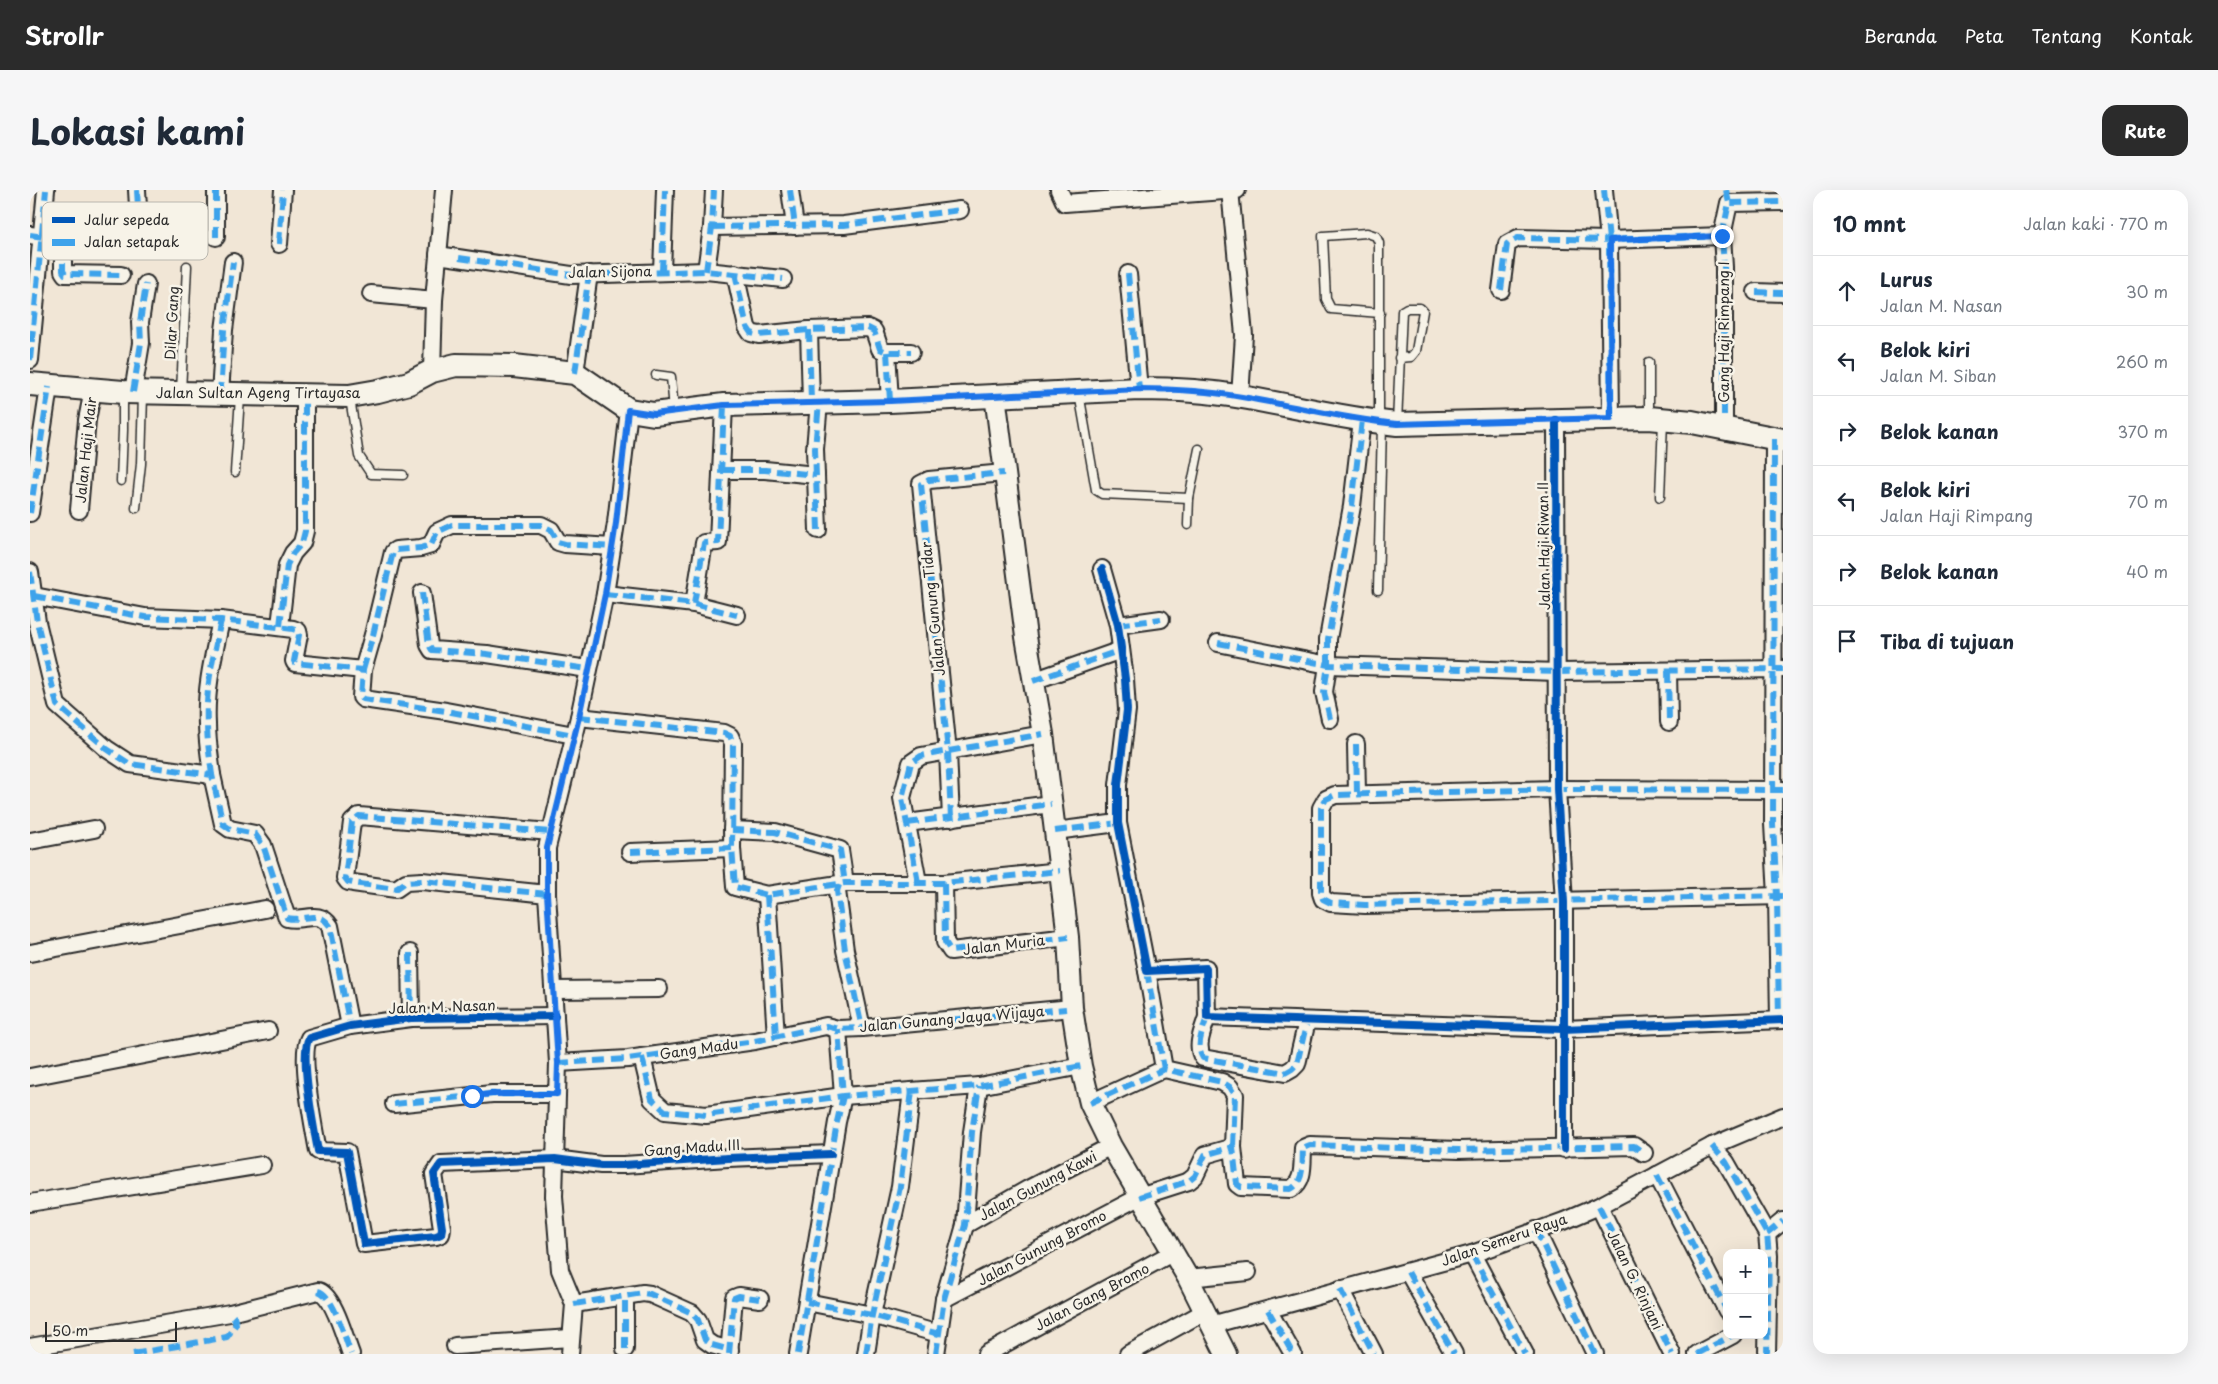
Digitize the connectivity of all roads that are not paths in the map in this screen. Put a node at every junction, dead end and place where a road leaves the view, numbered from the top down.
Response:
1 (216, 190) edge
2 (283, 190) edge
3 (444, 190) edge
4 (665, 190) edge
5 (714, 190) edge
6 (790, 190) edge
7 (1059, 190) edge
8 (1230, 190) edge
9 (1237, 190) edge
10 (1604, 190) edge
11 (1142, 194) edge
12 (1727, 197) edge
13 (1783, 202) edge
14 (42, 208) edge
15 (960, 210) dead end
16 (795, 226) junction
17 (712, 227) junction
18 (36, 236) edge
19 (1722, 236) junction
20 (216, 237) dead end
21 (1610, 240) junction
22 (279, 244) dead end
23 (438, 255) junction
24 (63, 260) edge
25 (233, 262) dead end
26 (187, 266) dead end
27 (662, 271) junction
28 (706, 271) junction
29 (735, 273) junction
30 (589, 274) junction
31 (1128, 274) dead end
32 (121, 275) dead end
33 (783, 279) dead end
34 (146, 284) dead end
35 (1500, 290) dead end
36 (1756, 292) dead end
37 (1783, 293) edge
38 (371, 294) dead end
39 (434, 300) junction
40 (1380, 313) junction
41 (810, 330) junction
42 (887, 352) junction
43 (911, 352) dead end
44 (1399, 358) junction
45 (30, 360) edge
46 (1650, 362) dead end
47 (432, 371) junction
48 (575, 373) junction
49 (656, 376) dead end
50 (40, 386) edge
51 (181, 388) junction
52 (1139, 389) junction
53 (92, 390) junction
54 (133, 392) junction
55 (1078, 392) junction
56 (230, 395) junction
57 (995, 395) junction
58 (305, 396) junction
59 (350, 396) junction
60 (1240, 397) junction
61 (890, 401) junction
62 (815, 402) junction
63 (724, 405) junction
64 (628, 410) junction
65 (675, 412) junction
66 (1611, 418) junction
67 (1656, 419) junction
68 (1556, 420) junction
69 (1380, 422) junction
70 (1724, 428) junction
71 (1779, 440) edge
72 (1199, 448) dead end
73 (722, 470) junction
74 (235, 472) dead end
75 (1004, 473) junction
76 (403, 475) dead end
77 (816, 475) junction
78 (120, 481) dead end
79 (1660, 497) dead end
80 (1189, 498) junction
81 (136, 508) dead end
82 (79, 510) dead end
83 (30, 513) edge
84 (1188, 526) dead end
85 (818, 530) dead end
86 (612, 547) junction
87 (1102, 570) dead end
88 (30, 572) edge
89 (1378, 590) dead end
90 (422, 593) dead end
91 (605, 594) junction
92 (34, 596) junction
93 (694, 604) junction
94 (737, 615) dead end
95 (222, 620) junction
96 (1161, 620) dead end
97 (1118, 625) junction
98 (280, 626) junction
99 (1218, 642) dead end
100 (1121, 650) junction
101 (1328, 665) junction
102 (588, 668) junction
103 (1779, 669) edge
104 (362, 670) junction
105 (1668, 671) junction
106 (1558, 672) junction
107 (1033, 681) junction
108 (579, 717) junction
109 (1330, 719) dead end
110 (1669, 722) dead end
111 (1043, 734) junction
112 (574, 735) junction
113 (1356, 744) dead end
114 (948, 752) junction
115 (212, 774) junction
116 (1557, 789) junction
117 (1778, 791) edge
118 (1357, 793) junction
119 (1051, 804) junction
120 (951, 818) junction
121 (907, 823) junction
122 (1118, 823) junction
123 (94, 829) dead end
124 (732, 830) junction
125 (1055, 831) junction
126 (551, 832) junction
127 (30, 841) edge
128 (732, 848) junction
129 (630, 852) dead end
130 (1060, 871) junction
131 (918, 882) junction
132 (944, 883) junction
133 (842, 884) junction
134 (547, 894) junction
135 (767, 895) junction
136 (1780, 896) edge
137 (1564, 902) junction
138 (265, 909) dead end
139 (1068, 937) junction
140 (30, 953) edge
141 (410, 953) dead end
142 (1147, 971) junction
143 (659, 989) dead end
144 (553, 990) junction
145 (1069, 1008) junction
146 (554, 1016) junction
147 (1206, 1017) junction
148 (411, 1018) junction
149 (1781, 1020) edge
150 (1307, 1021) junction
151 (350, 1026) junction
152 (862, 1028) junction
153 (838, 1029) junction
154 (1563, 1029) junction
155 (268, 1031) dead end
156 (776, 1037) junction
157 (305, 1044) joint
158 (642, 1057) junction
159 (558, 1063) junction
160 (1081, 1066) junction
161 (1164, 1070) junction
162 (30, 1077) edge
163 (979, 1086) junction
164 (912, 1091) junction
165 (557, 1094) junction
166 (844, 1096) junction
167 (1090, 1103) junction
168 (394, 1104) dead end
169 (1783, 1116) edge
170 (1111, 1146) junction
171 (1712, 1146) junction
172 (1233, 1147) junction
173 (1564, 1149) junction
174 (1644, 1153) dead end
175 (831, 1154) junction
176 (555, 1159) junction
177 (262, 1165) dead end
178 (1657, 1175) junction
179 (1139, 1197) junction
180 (30, 1203) edge
181 (1599, 1206) junction
182 (1783, 1221) edge
183 (965, 1225) junction
184 (1536, 1230) junction
185 (1767, 1234) junction
186 (1172, 1253) junction
187 (1472, 1254) junction
188 (1248, 1272) dead end
189 (1408, 1272) junction
190 (1188, 1278) junction
191 (1340, 1289) junction
192 (1767, 1294) edge
193 (625, 1297) junction
194 (760, 1299) dead end
195 (944, 1299) junction
196 (807, 1302) junction
197 (1723, 1303) edge
198 (574, 1304) junction
199 (1268, 1310) junction
200 (872, 1315) junction
201 (1208, 1319) junction
202 (939, 1334) junction
203 (1725, 1339) edge
204 (1767, 1339) edge
205 (30, 1346) edge
206 (455, 1346) dead end
207 (570, 1346) edge
208 (625, 1349) dead end
209 (730, 1352) edge
210 (351, 1354) edge
211 (798, 1354) edge
212 (866, 1354) edge
213 (936, 1354) edge
214 (986, 1354) edge
215 (1128, 1354) edge
216 (1226, 1354) edge
217 (1292, 1354) edge
218 (1374, 1354) edge
219 (1454, 1354) edge
220 (1526, 1354) edge
221 (1595, 1354) edge
222 (1672, 1354) edge
223 (1697, 1354) edge
224 (1767, 1354) edge

1 - 20 street
2 - 22 street
3 - 23 street
4 - 27 street
5 - 17 street
6 - 16 street
7 - 11 street
8 - 9 street
8 - 11 street
8 - 60 street
10 - 21 street
12 - 13 street
12 - 19 street, Gang Haji Rimpang I
14 - 18 street
15 - 16 street
16 - 17 street
17 - 28 street
18 - 45 street
19 - 21 street
19 - 70 street, Gang Haji Rimpang I
21 - 35 street
21 - 66 street
23 - 30 street, Jalan Sijona
23 - 39 street
24 - 32 street
25 - 56 street
26 - 51 lane, Dilar Gang
27 - 28 street, Jalan Sijona
27 - 30 street, Jalan Sijona
28 - 29 street, Jalan Sijona
29 - 33 street, Jalan Sijona
29 - 41 street
30 - 48 street
31 - 52 street
34 - 54 street
36 - 37 street
38 - 39 street
39 - 47 street
40 - 40 lane
40 - 69 lane
41 - 42 street
41 - 62 street
42 - 43 street
42 - 61 street
44 - 44 lane
44 - 69 lane
46 - 67 lane
47 - 48 main road, Jalan Sultan Ageng Tirtayasa
47 - 59 main road, Jalan Sultan Ageng Tirtayasa
48 - 64 main road, Jalan Sultan Ageng Tirtayasa
49 - 65 lane
50 - 53 main road, Jalan Sultan Ageng Tirtayasa
50 - 83 street
51 - 54 main road, Jalan Sultan Ageng Tirtayasa
51 - 56 main road, Jalan Sultan Ageng Tirtayasa
52 - 55 main road, Jalan Sultan Ageng Tirtayasa
52 - 60 main road, Jalan Sultan Ageng Tirtayasa
53 - 54 main road, Jalan Sultan Ageng Tirtayasa
53 - 82 street, Jalan Haji Mair
54 - 78 lane
54 - 81 lane
55 - 57 main road, Jalan Sultan Ageng Tirtayasa
55 - 80 lane
56 - 58 main road, Jalan Sultan Ageng Tirtayasa
56 - 74 lane
57 - 61 main road, Jalan Sultan Ageng Tirtayasa
57 - 75 street
58 - 59 main road, Jalan Sultan Ageng Tirtayasa
58 - 98 street
59 - 76 lane
60 - 69 main road, Jalan Sultan Ageng Tirtayasa
61 - 62 main road, Jalan Sultan Ageng Tirtayasa
62 - 63 main road, Jalan Sultan Ageng Tirtayasa
62 - 77 street
63 - 65 main road, Jalan Sultan Ageng Tirtayasa
63 - 73 street
64 - 65 main road, Jalan Sultan Ageng Tirtayasa
64 - 86 street
66 - 67 main road, Jalan Sultan Ageng Tirtayasa
66 - 68 main road, Jalan Sultan Ageng Tirtayasa
67 - 70 main road, Jalan Sultan Ageng Tirtayasa
67 - 79 lane
68 - 69 main road, Jalan Sultan Ageng Tirtayasa
68 - 106 street, Jalan Haji Riwan II
69 - 89 lane
69 - 101 street
70 - 71 main road, Jalan Sultan Ageng Tirtayasa
71 - 103 street
72 - 80 lane
73 - 77 street
73 - 93 street
75 - 107 street
75 - 114 street, Jalan Gunung Tidar
77 - 85 street
80 - 84 lane
86 - 91 street
86 - 104 street
87 - 97 street
88 - 92 street
90 - 102 street
91 - 93 street
91 - 102 street
92 - 95 street
92 - 115 street
93 - 94 street
95 - 98 street
95 - 115 street
96 - 97 street
97 - 100 street
98 - 104 street
99 - 101 street
100 - 107 street
100 - 122 street
101 - 106 street
101 - 109 street
102 - 108 street
103 - 105 street
103 - 117 street
104 - 112 street
105 - 106 street
105 - 110 street
106 - 116 street, Jalan Haji Riwan II
107 - 111 street
108 - 112 street
108 - 124 street
111 - 114 street
111 - 119 street
112 - 126 street
113 - 118 street
114 - 120 street, Jalan Gunung Tidar
114 - 121 street
115 - 151 street
116 - 117 street
116 - 118 street
116 - 137 street, Jalan Haji Riwan II
117 - 136 street
118 - 137 street
119 - 120 street
119 - 125 street
120 - 121 street
121 - 131 street
122 - 125 street
122 - 142 street
123 - 127 street
124 - 128 street
124 - 133 street
125 - 130 street
126 - 134 street
126 - 134 street
128 - 129 street
128 - 135 street
130 - 132 street
130 - 139 street
131 - 132 street
131 - 133 street
132 - 139 street, Jalan Muria
133 - 135 street
133 - 152 street
134 - 144 street
135 - 156 street
136 - 137 street
136 - 149 street
137 - 154 street, Jalan Haji Riwan II
138 - 140 street
139 - 145 street
141 - 148 street
142 - 147 street
142 - 161 street
143 - 144 street
144 - 146 street
145 - 152 street, Jalan Gunang Jaya Wijaya
145 - 160 street
146 - 148 street, Jalan M. Nasan
146 - 159 street
147 - 150 street
147 - 150 street
148 - 151 street, Jalan M. Nasan
149 - 154 street
150 - 154 street
151 - 157 street, Jalan M. Nasan
152 - 153 street, Jalan Gunang Jaya Wijaya
153 - 156 street, Gang Madu
153 - 166 street
154 - 173 street, Jalan Haji Riwan II
155 - 162 street
156 - 158 street, Gang Madu
157 - 176 street, Gang Madu III
158 - 159 street, Gang Madu
158 - 166 street
159 - 165 street
160 - 163 street
160 - 167 street
161 - 167 street
161 - 172 street
163 - 164 street
163 - 183 street
164 - 166 street
164 - 200 street
165 - 168 street
165 - 176 street
166 - 175 street
167 - 170 street
169 - 171 street, Jalan Semeru Raya
170 - 179 street
170 - 183 street, Jalan Gunung Kawi
171 - 178 street, Jalan Semeru Raya
171 - 185 street
172 - 173 street
172 - 179 street, Jalan Gunung Bromo
173 - 174 street
175 - 176 street, Gang Madu III
175 - 196 street
176 - 198 street
177 - 180 street
178 - 181 street, Jalan Semeru Raya
178 - 197 street
179 - 186 street
179 - 195 street, Jalan Gunung Bromo
181 - 184 street, Jalan Semeru Raya
181 - 222 street, Jalan G. Rinjani
182 - 185 street
183 - 195 street
184 - 187 street, Jalan Semeru Raya
184 - 221 street
185 - 192 street
186 - 190 street
186 - 214 street, Jalan Gang Bromo
187 - 189 street, Jalan Semeru Raya
187 - 220 street
188 - 190 street
189 - 191 street, Jalan Semeru Raya
189 - 219 street
190 - 201 street
191 - 199 street, Jalan Semeru Raya
191 - 218 street
193 - 198 street
193 - 208 street
193 - 209 street
194 - 209 street
195 - 202 street
196 - 200 street
196 - 211 street
198 - 207 street
199 - 201 street, Jalan Semeru Raya
199 - 217 street
200 - 202 street
200 - 212 street
201 - 215 street, Jalan Semeru Raya
201 - 216 street
202 - 213 street
203 - 223 street
204 - 224 street
205 - 210 street
206 - 207 street

